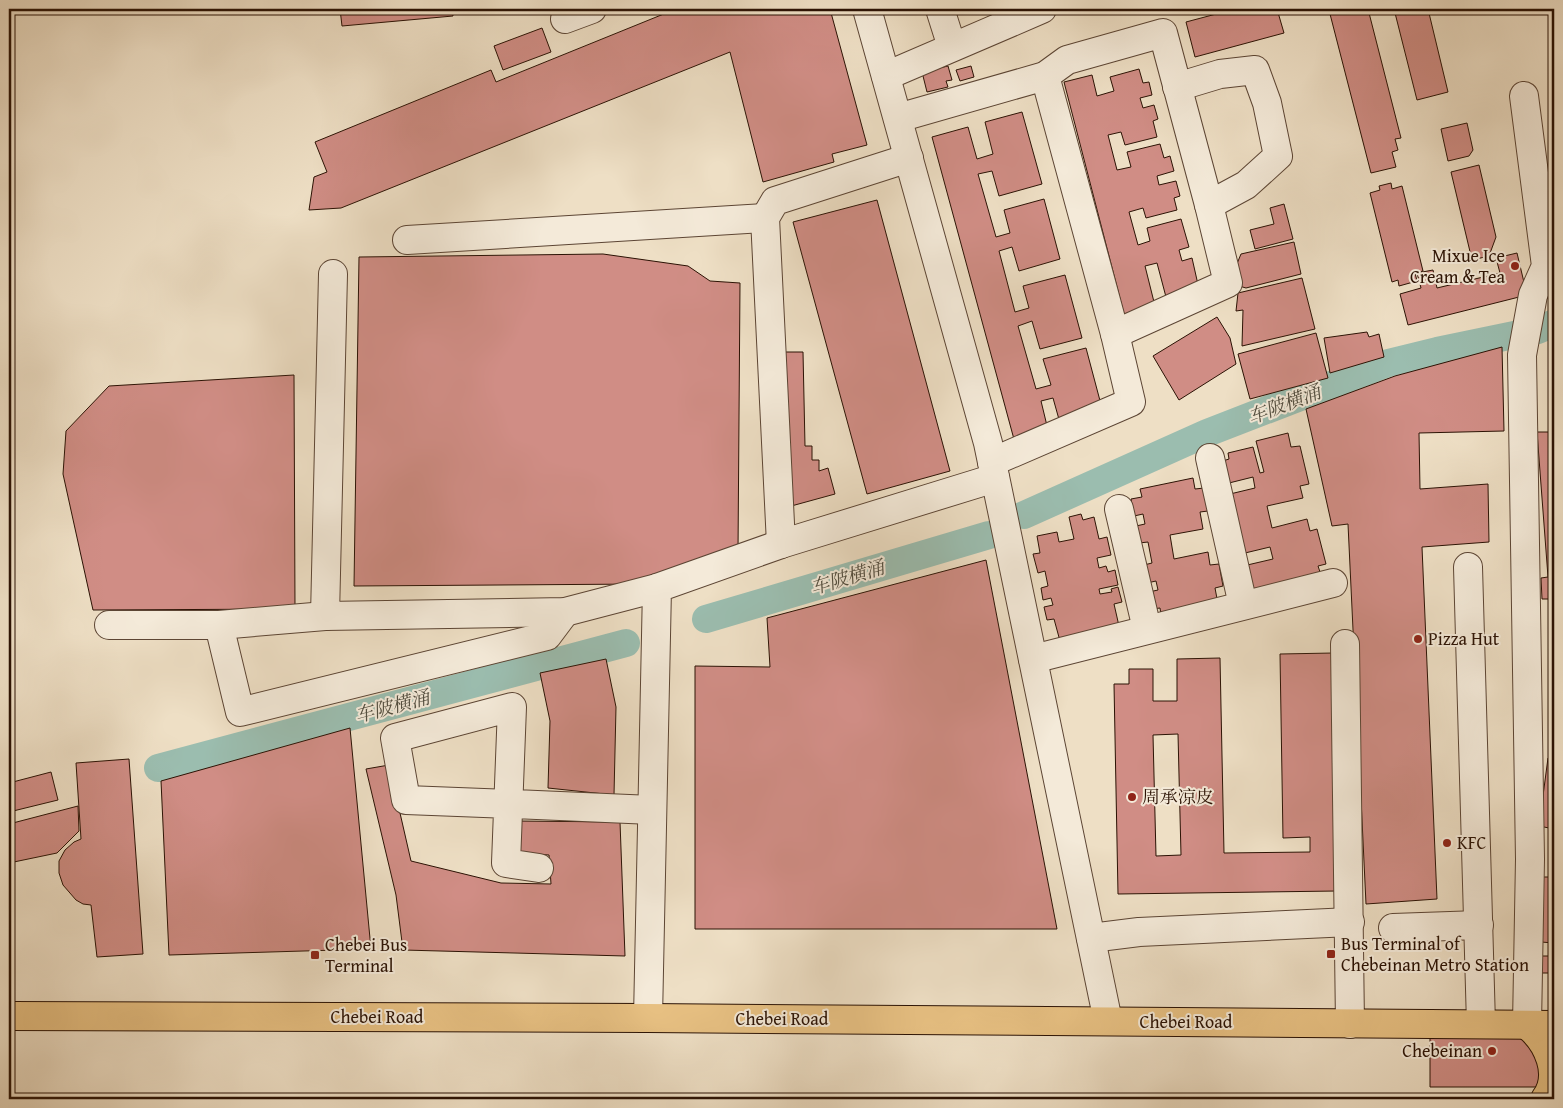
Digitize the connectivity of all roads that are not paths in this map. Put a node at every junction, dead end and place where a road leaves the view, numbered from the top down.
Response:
1 (592, 9) edge
2 (867, 9) edge
3 (940, 9) edge
4 (1042, 9) edge
5 (565, 19) dead end
6 (952, 47) junction
7 (886, 76) junction
8 (1044, 76) junction
9 (1177, 87) junction
10 (1524, 96) dead end
11 (898, 118) junction
12 (909, 158) junction
13 (1209, 205) junction
14 (765, 218) junction
15 (407, 240) dead end
16 (333, 274) dead end
17 (1115, 334) junction
18 (1210, 458) dead end
19 (993, 470) junction
20 (1119, 509) dead end
21 (781, 544) junction
22 (1468, 567) dead end
23 (1332, 583) dead end
24 (657, 588) junction
25 (1244, 605) junction
26 (565, 612) junction
27 (325, 616) junction
28 (109, 625) dead end
29 (219, 625) junction
30 (1147, 629) junction
31 (1345, 644) dead end
32 (1033, 659) junction
33 (510, 804) junction
34 (652, 810) junction
35 (539, 868) dead end
36 (1350, 922) junction
37 (1479, 925) junction
38 (1393, 928) dead end
39 (1091, 938) junction
40 (9, 1016) edge
41 (648, 1018) junction
42 (1108, 1021) junction
43 (1350, 1024) junction
44 (1481, 1024) junction
45 (1527, 1025) junction
46 (1554, 1025) edge
47 (1544, 1099) edge

1 - 5 street
2 - 7 street
3 - 6 street
4 - 6 street
6 - 7 street
7 - 11 street
8 - 9 street
8 - 11 street
8 - 17 street
9 - 13 street
9 - 13 street
10 - 45 street
11 - 12 street
12 - 14 street
12 - 19 street
13 - 17 street
14 - 15 street
14 - 21 street
16 - 27 street
17 - 19 street
18 - 25 street
19 - 21 street
19 - 32 street
20 - 30 street
21 - 24 street
22 - 37 street
23 - 25 street
24 - 26 street
24 - 34 street
25 - 30 street
26 - 27 street
26 - 29 street
27 - 29 street
28 - 29 street
30 - 32 street
31 - 36 street
32 - 39 street
33 - 33 street
33 - 34 street
33 - 35 street
34 - 41 street
36 - 39 street
36 - 43 street
37 - 38 street
37 - 44 street
39 - 42 street
40 - 41 main road, Chebei Road
41 - 42 main road, Chebei Road
42 - 43 main road, Chebei Road
43 - 44 main road, Chebei Road
44 - 45 main road, Chebei Road
45 - 46 main road, Chebei Road
45 - 47 main road

